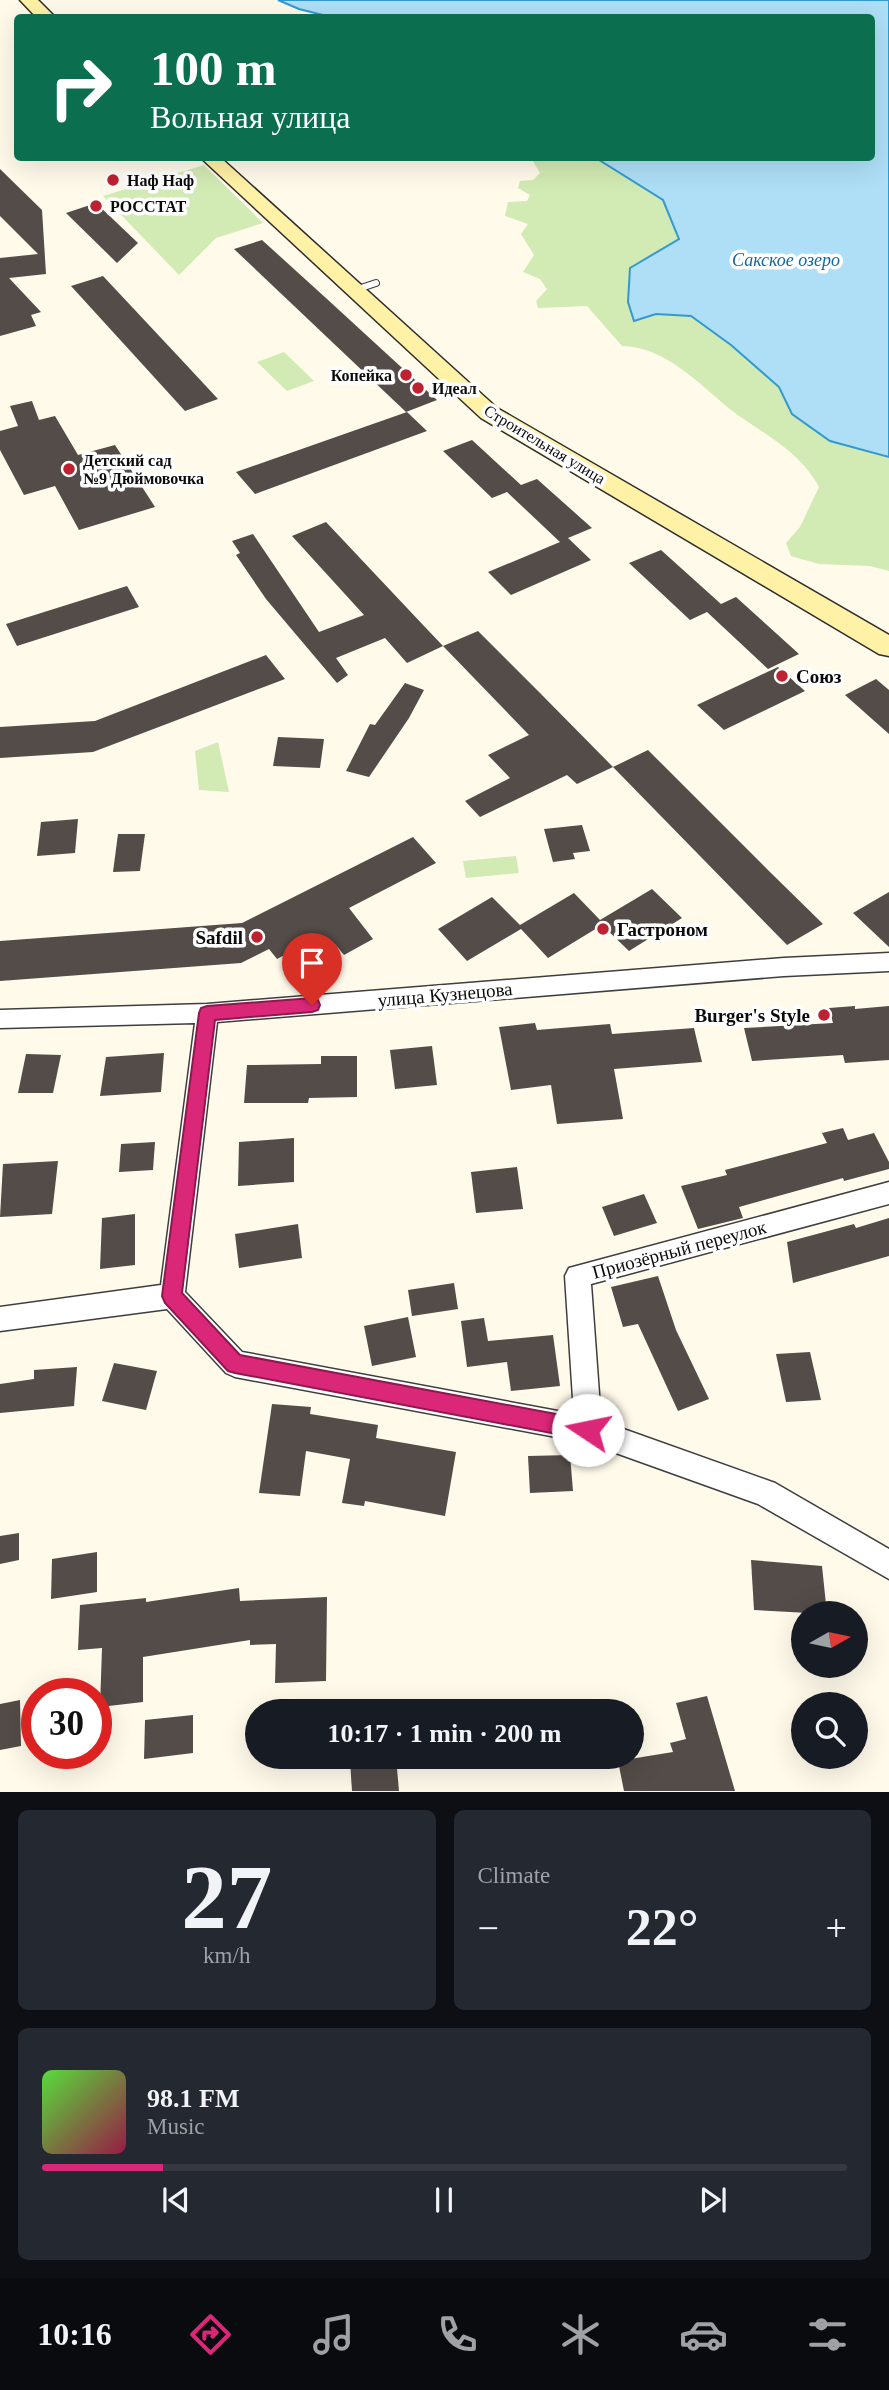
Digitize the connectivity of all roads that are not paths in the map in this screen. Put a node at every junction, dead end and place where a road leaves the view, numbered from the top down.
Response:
1 (28, 0) edge
2 (44, 14) edge
3 (214, 161) edge
4 (889, 647) edge
5 (889, 962) edge
6 (207, 1013) junction
7 (0, 1019) edge
8 (889, 1194) edge
9 (172, 1296) junction
10 (0, 1319) edge
11 (588, 1430) junction
12 (889, 1565) edge

1 - 2 street
3 - 4 street, Строительная улица
5 - 6 street, улица Кузнецова
6 - 7 street, улица Кузнецова
6 - 9 street
8 - 11 street, Приозёрный переулок
9 - 10 street
9 - 11 street
11 - 12 street

